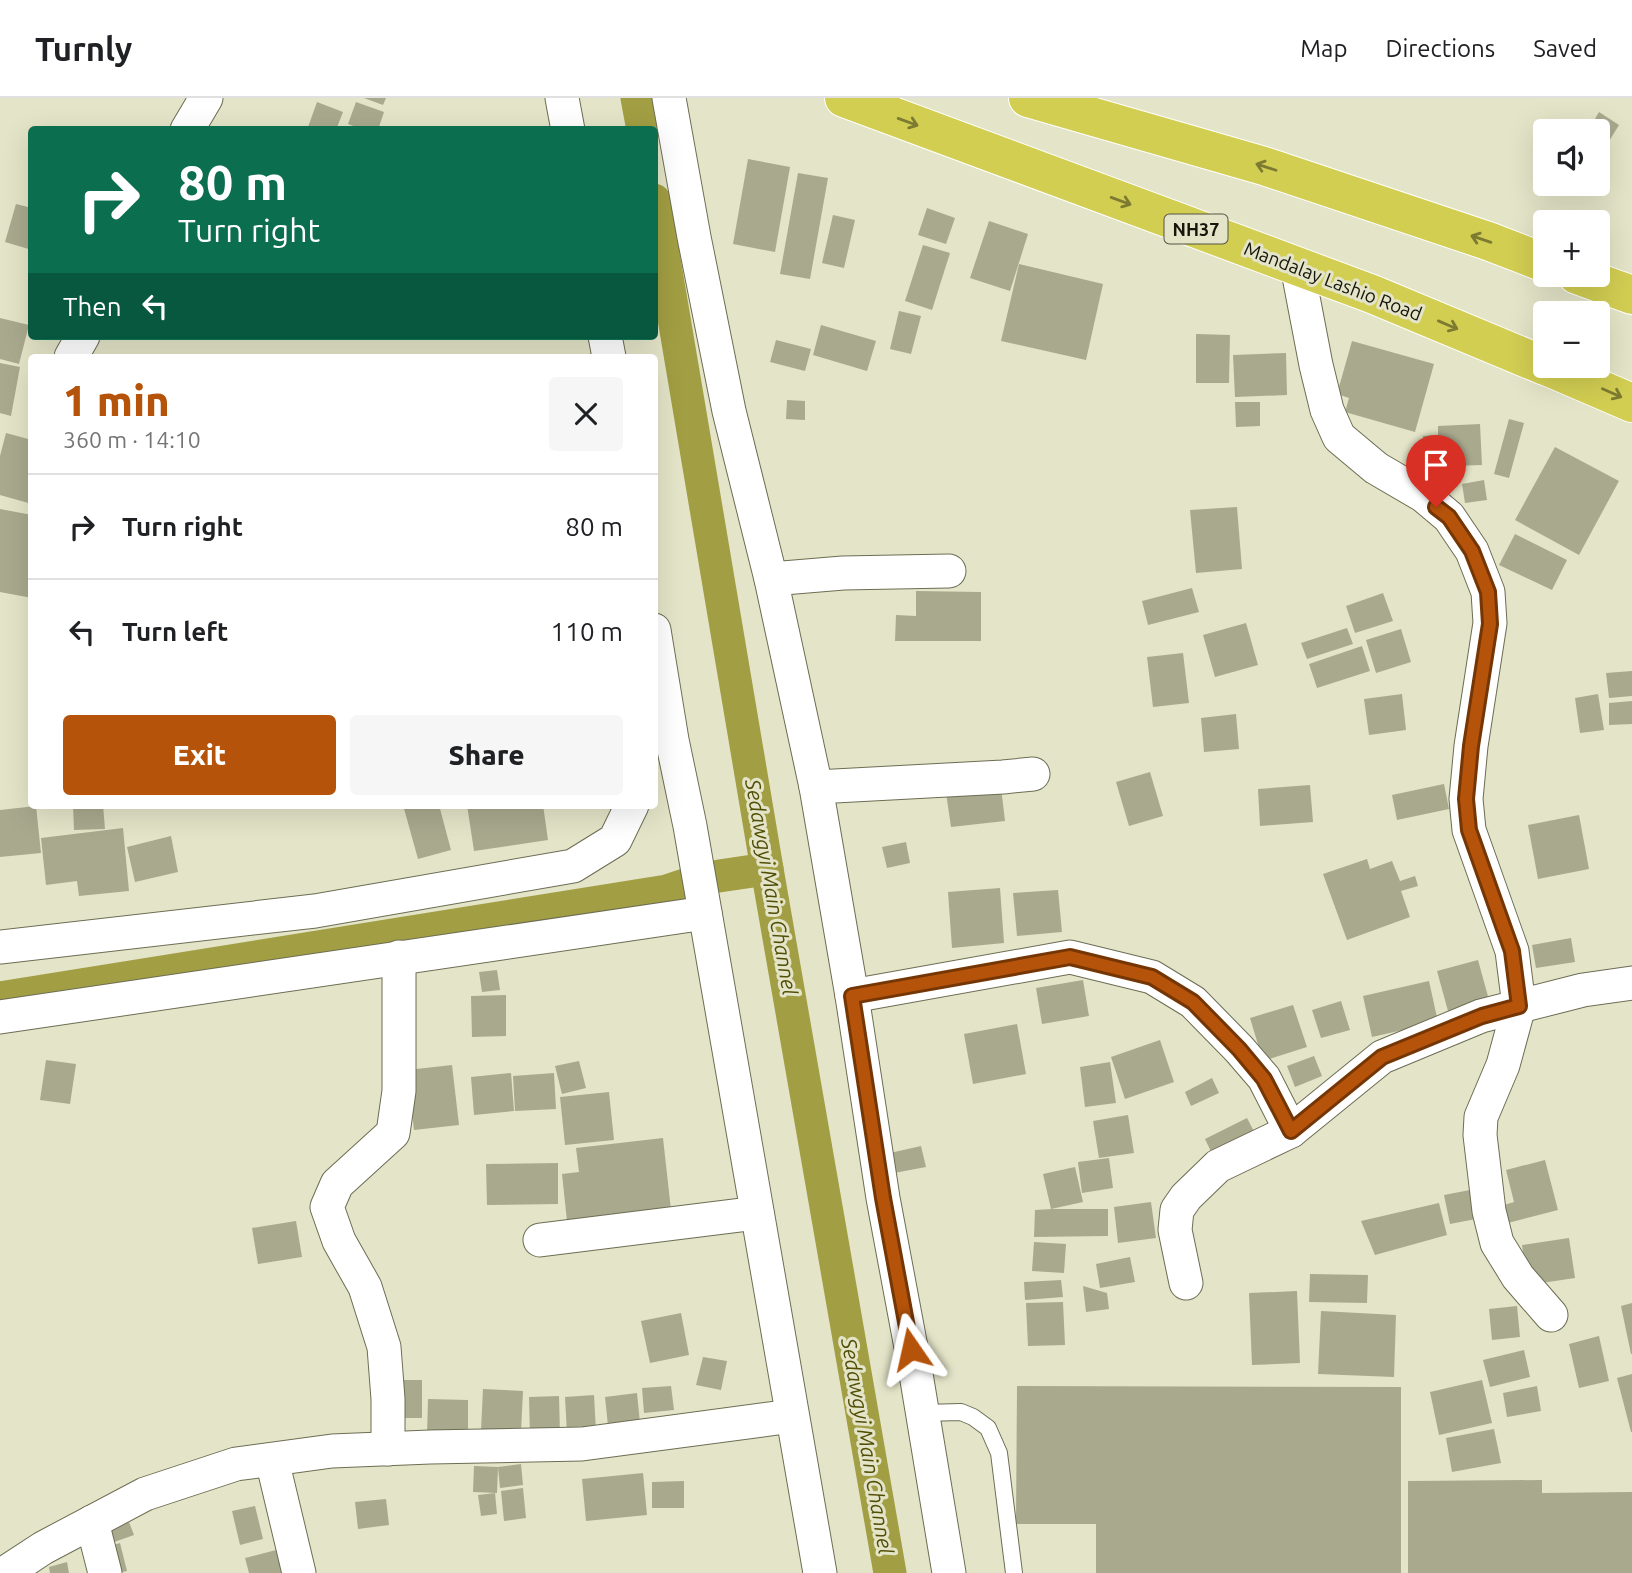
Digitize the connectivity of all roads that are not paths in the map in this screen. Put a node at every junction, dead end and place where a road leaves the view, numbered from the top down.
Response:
1 (206, 98) edge
2 (562, 98) edge
3 (669, 98) edge
4 (844, 98) edge
5 (1028, 98) edge
6 (189, 126) edge
7 (567, 126) edge
8 (1533, 258) edge
9 (1297, 266) junction
10 (1610, 287) edge
11 (1632, 295) edge
12 (1533, 361) edge
13 (1574, 378) edge
14 (1632, 403) edge
15 (949, 570) dead end
16 (771, 579) junction
17 (658, 684) edge
18 (663, 751) edge
19 (1033, 774) dead end
20 (816, 787) junction
21 (630, 809) edge
22 (705, 913) junction
23 (0, 947) edge
24 (399, 957) junction
25 (1632, 983) edge
26 (852, 996) junction
27 (1519, 1006) junction
28 (0, 1017) edge
29 (1291, 1131) junction
30 (757, 1213) junction
31 (540, 1240) dead end
32 (1186, 1283) dead end
33 (1550, 1315) dead end
34 (923, 1413) junction
35 (792, 1416) junction
36 (388, 1449) junction
37 (272, 1460) junction
38 (92, 1522) junction
39 (5, 1573) edge
40 (105, 1573) edge
41 (299, 1573) edge
42 (820, 1573) edge
43 (949, 1573) edge
44 (1014, 1573) edge

1 - 6 street
2 - 7 street
3 - 16 street
4 -> 9 highway, Mandalay Lashio Road / NH37
8 -> 5 highway
9 -> 12 highway, Mandalay Lashio Road / NH37
9 - 27 street
10 - 11 highway
13 -> 14 highway, Mandalay Lashio Road / NH37
15 - 16 street
16 - 20 street
17 - 18 street
18 - 22 street
19 - 20 street
20 - 26 street
21 - 23 street
22 - 24 street
22 - 30 street
24 - 28 street
24 - 36 street
25 - 27 street
26 - 29 street
26 - 34 street
27 - 29 street
27 - 33 street
29 - 32 street
30 - 31 street
30 - 35 street
34 - 43 street
34 - 44 lane
35 - 36 street
35 - 42 street
36 - 37 street
37 - 38 street
37 - 41 street
38 - 39 street
38 - 40 street

